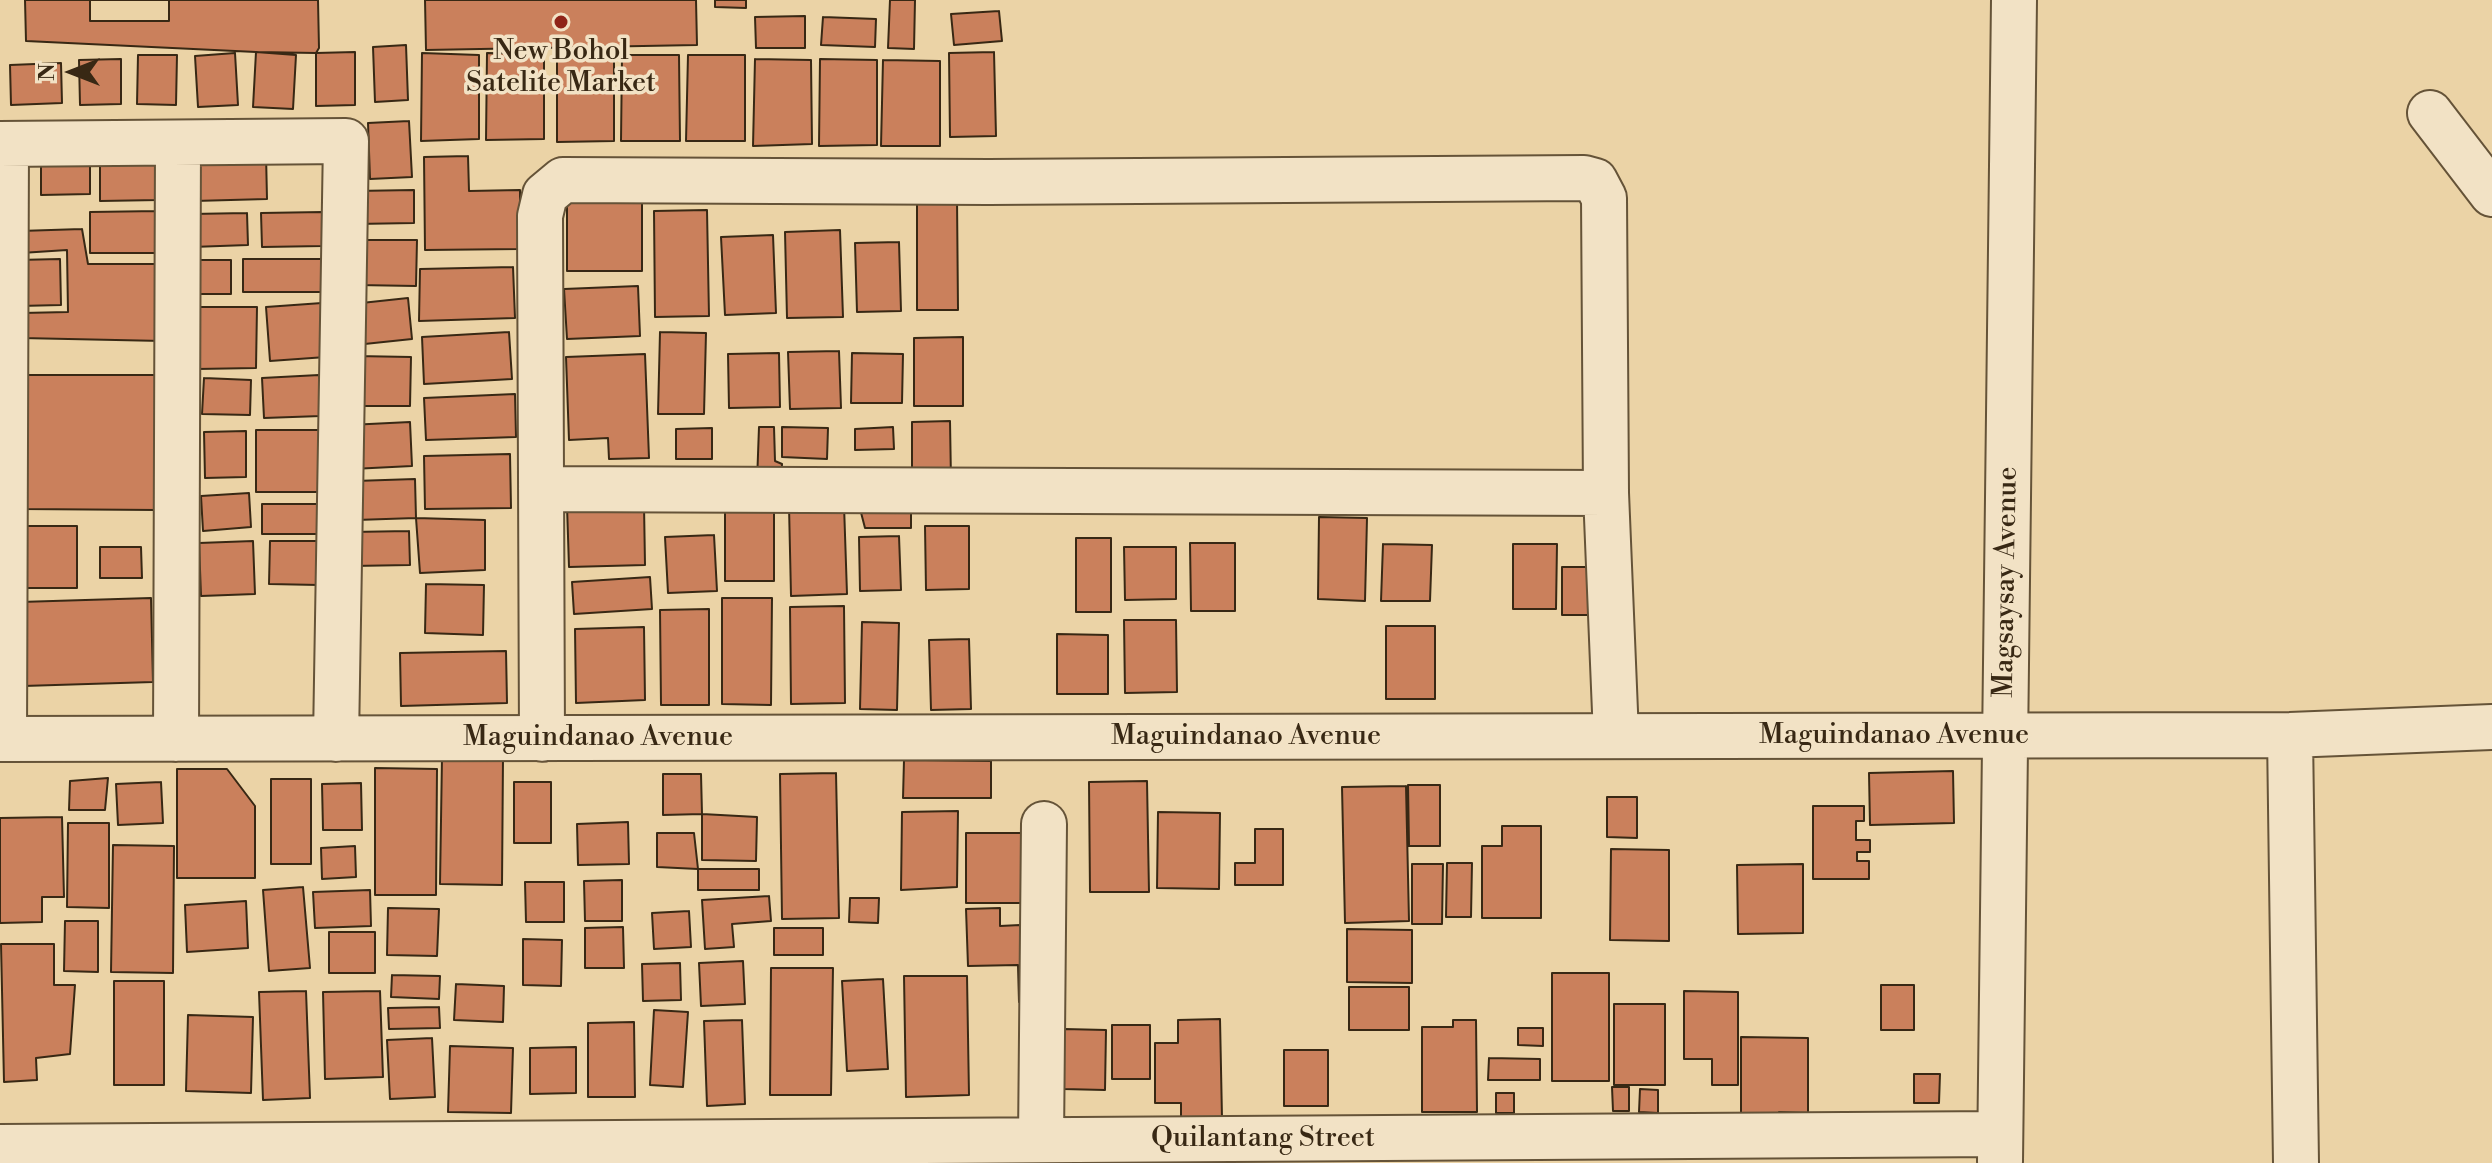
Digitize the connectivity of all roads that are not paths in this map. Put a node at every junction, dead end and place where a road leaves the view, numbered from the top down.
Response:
1 (2014, 0) edge
2 (2430, 113) dead end
3 (178, 143) junction
4 (3, 144) edge
5 (2492, 194) edge
6 (541, 489) junction
7 (1606, 493) junction
8 (2492, 727) edge
9 (2290, 735) junction
10 (1616, 736) junction
11 (2005, 736) junction
12 (2, 739) edge
13 (176, 739) junction
14 (336, 739) junction
15 (542, 739) junction
16 (1044, 824) dead end
17 (1041, 1140) junction
18 (0, 1147) edge
19 (1999, 1148) edge
20 (2296, 1163) edge

1 - 11 street, Magsaysay Avenue
2 - 5 street
3 - 4 street
3 - 13 street
3 - 14 street
4 - 12 street
6 - 7 street
6 - 7 street
6 - 15 street
7 - 10 street
8 - 9 street, Maguindanao Avenue
9 - 11 street, Maguindanao Avenue
9 - 20 street
10 - 11 street, Maguindanao Avenue
10 - 15 street, Maguindanao Avenue
11 - 19 street, Magsaysay Avenue
12 - 13 street, Maguindanao Avenue
13 - 14 street, Maguindanao Avenue
14 - 15 street, Maguindanao Avenue
16 - 17 street
17 - 18 street, Quilantang Street
17 - 19 street, Quilantang Street

